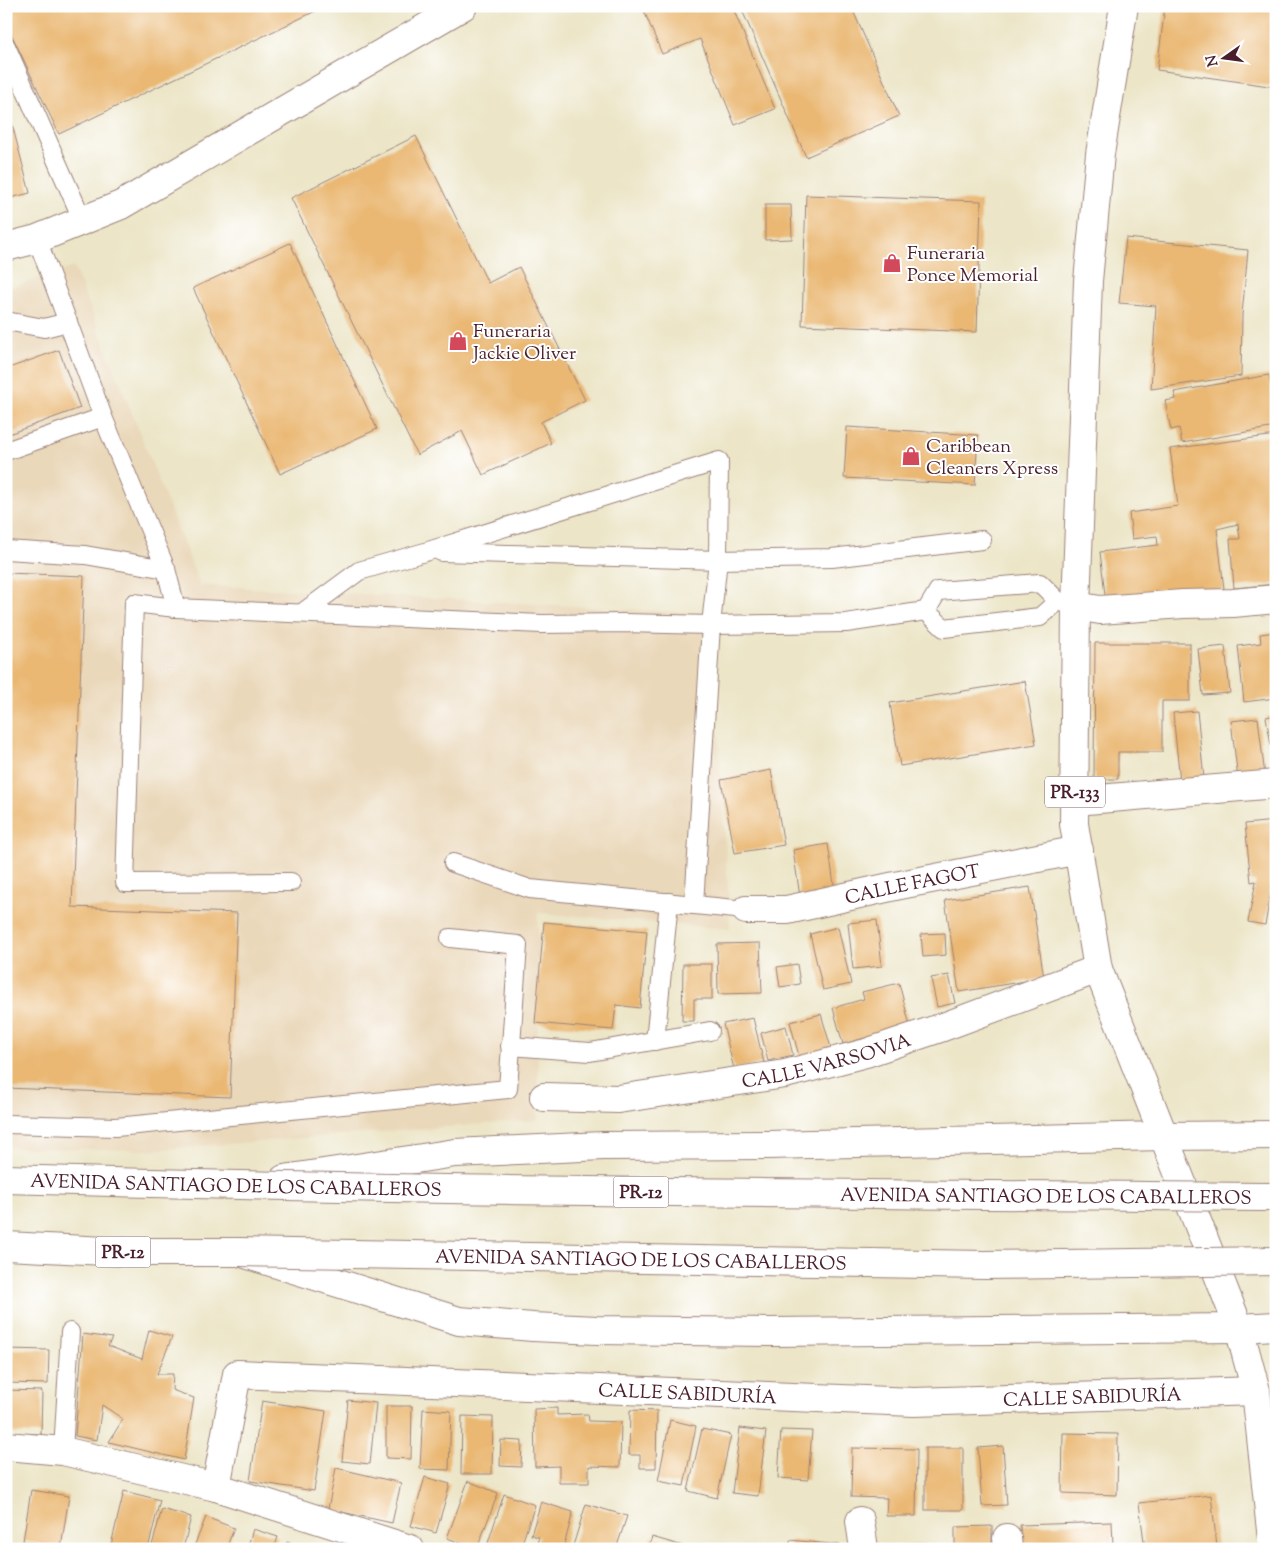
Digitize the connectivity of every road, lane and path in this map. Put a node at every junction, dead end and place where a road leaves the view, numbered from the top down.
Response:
1 (463, 6) edge
2 (1124, 6) edge
3 (6, 46) edge
4 (84, 221) junction
5 (37, 239) junction
6 (6, 247) edge
7 (6, 321) edge
8 (68, 322) junction
9 (102, 417) junction
10 (6, 451) edge
11 (982, 540) dead end
12 (6, 550) edge
13 (425, 552) junction
14 (718, 560) junction
15 (166, 569) junction
16 (1276, 599) edge
17 (1067, 603) junction
18 (176, 608) junction
19 (926, 611) junction
20 (302, 613) junction
21 (712, 626) junction
22 (1276, 784) edge
23 (1075, 801) junction
24 (1079, 850) junction
25 (453, 862) dead end
26 (291, 882) dead end
27 (669, 902) junction
28 (694, 905) junction
29 (746, 910) joint
30 (450, 938) dead end
31 (1098, 969) junction
32 (710, 1031) dead end
33 (655, 1041) junction
34 (510, 1046) junction
35 (544, 1097) dead end
36 (6, 1124) edge
37 (1276, 1135) edge
38 (1163, 1136) junction
39 (6, 1179) edge
40 (239, 1186) junction
41 (1276, 1197) edge
42 (6, 1246) edge
43 (239, 1252) junction
44 (1276, 1261) edge
45 (1276, 1326) edge
46 (1239, 1328) junction
47 (70, 1332) dead end
48 (1256, 1391) junction
49 (6, 1446) edge
50 (62, 1451) junction
51 (216, 1487) junction
52 (860, 1521) dead end
53 (410, 1549) edge
54 (864, 1549) edge
55 (1273, 1549) edge

1 - 4 main road
2 - 17 main road, PR-133
3 - 4 lane
4 - 5 main road
5 - 6 main road
5 - 8 lane
7 - 8 lane
8 - 9 lane
9 - 10 lane
9 - 15 lane
11 - 14 lane
12 - 15 lane
13 - 14 lane
13 - 14 lane
13 - 20 lane
14 - 21 lane
15 - 18 lane
16 - 17 main road
17 - 19 lane
17 - 19 lane
17 - 23 main road, PR-133
18 - 20 lane
18 - 26 lane
19 - 21 lane
20 - 21 lane
21 - 28 lane
22 - 23 main road
23 - 24 main road, PR-133
24 - 29 main road, CALLE FAGOT
24 - 31 main road, PR-133
25 - 27 lane
27 - 28 lane
27 - 33 lane
28 - 29 lane
30 - 34 lane
31 - 35 main road, CALLE VARSOVIA
31 - 38 main road, PR-133
32 - 33 lane
33 - 34 lane
34 - 36 lane
37 - 38 main road
38 - 40 main road, bridge
38 - 46 main road, PR-133
39 - 40 main road, AVENIDA SANTIAGO DE LOS CABALLEROS / PR-12, bridge
40 - 41 main road, AVENIDA SANTIAGO DE LOS CABALLEROS / PR-12, bridge
42 - 43 main road, AVENIDA SANTIAGO DE LOS CABALLEROS / PR-12
43 - 44 main road, AVENIDA SANTIAGO DE LOS CABALLEROS / PR-12, bridge
43 - 46 main road, bridge
45 - 46 main road
46 - 48 main road, PR-133
47 - 50 lane
48 - 51 main road, CALLE SABIDURÍA
48 - 55 main road, PR-133
49 - 50 main road
50 - 51 main road
51 - 53 main road
52 - 54 main road

